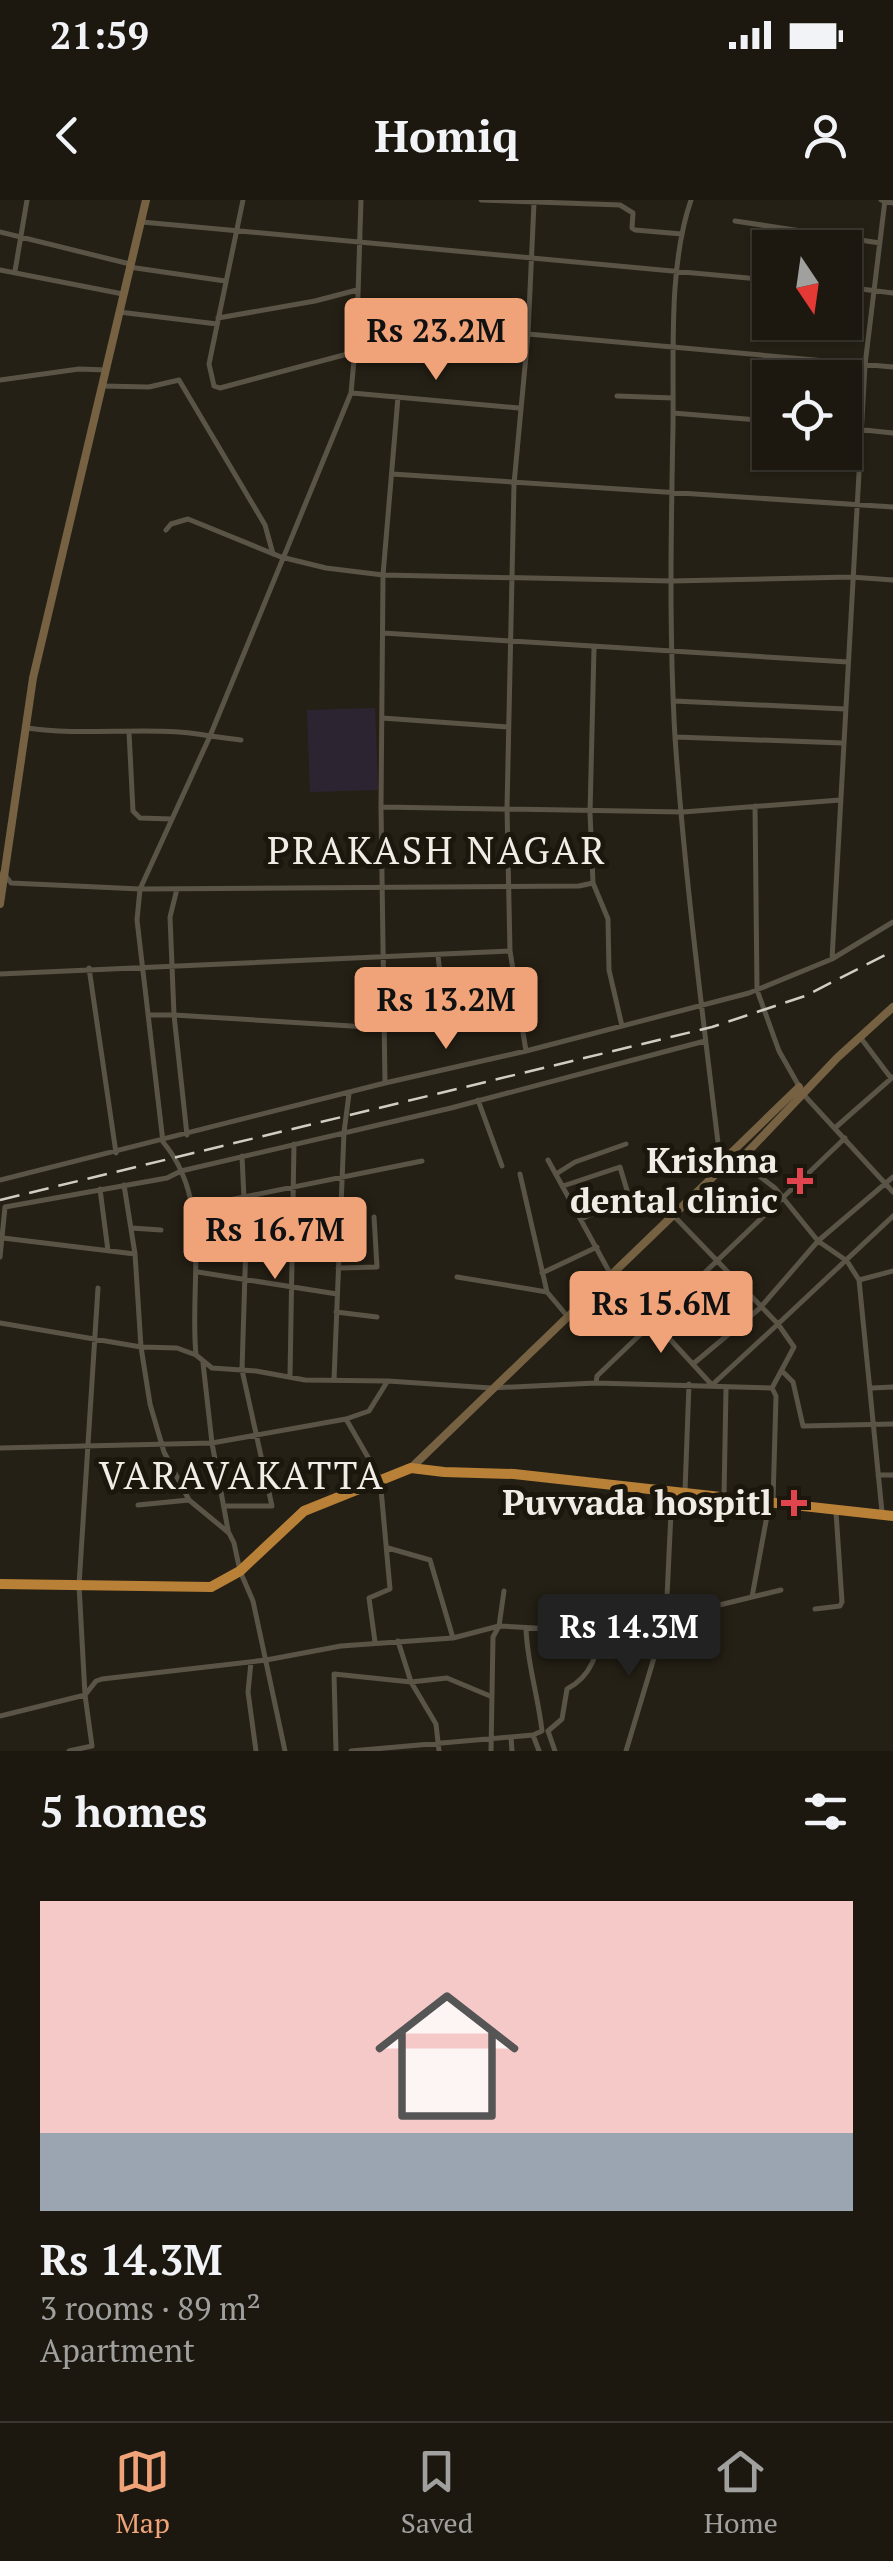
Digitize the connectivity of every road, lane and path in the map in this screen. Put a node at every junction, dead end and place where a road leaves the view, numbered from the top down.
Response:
1 (27, 200) edge
2 (146, 200) edge
3 (243, 200) edge
4 (361, 200) edge
5 (482, 200) edge
6 (691, 200) edge
7 (884, 200) edge
8 (534, 203) junction
9 (893, 203) edge
10 (734, 221) dead end
11 (142, 222) junction
12 (237, 230) junction
13 (0, 232) edge
14 (682, 234) junction
15 (21, 236) junction
16 (359, 240) junction
17 (880, 243) junction
18 (532, 256) junction
19 (130, 265) junction
20 (0, 270) edge
21 (678, 270) junction
22 (15, 272) junction
23 (752, 278) edge
24 (225, 280) junction
25 (358, 289) junction
26 (862, 289) edge
27 (874, 290) junction
28 (893, 293) edge
29 (123, 294) junction
30 (119, 312) junction
31 (218, 321) junction
32 (357, 326) junction
33 (528, 334) junction
34 (674, 346) junction
35 (355, 352) junction
36 (864, 364) junction
37 (893, 367) edge
38 (106, 370) junction
39 (0, 380) edge
40 (102, 386) junction
41 (351, 392) junction
42 (617, 396) dead end
43 (398, 397) junction
44 (674, 398) junction
45 (519, 408) junction
46 (673, 414) junction
47 (752, 421) edge
48 (862, 429) joint
49 (893, 432) edge
50 (859, 470) edge
51 (392, 474) junction
52 (514, 484) junction
53 (672, 494) junction
54 (856, 504) junction
55 (893, 507) edge
56 (166, 530) dead end
57 (273, 554) junction
58 (281, 556) junction
59 (383, 575) junction
60 (851, 577) junction
61 (512, 578) junction
62 (893, 580) edge
63 (672, 581) junction
64 (383, 633) junction
65 (508, 642) junction
66 (594, 648) junction
67 (672, 650) junction
68 (848, 662) junction
69 (674, 701) junction
70 (845, 709) junction
71 (382, 718) junction
72 (24, 728) junction
73 (508, 728) junction
74 (130, 732) junction
75 (210, 736) junction
76 (675, 737) junction
77 (241, 740) dead end
78 (843, 744) junction
79 (840, 800) junction
80 (755, 806) junction
81 (381, 807) junction
82 (506, 808) junction
83 (683, 812) junction
84 (590, 813) junction
85 (171, 818) junction
86 (2, 877) edge
87 (593, 883) junction
88 (507, 884) junction
89 (382, 886) junction
90 (140, 889) junction
91 (176, 889) junction
92 (0, 904) edge
93 (893, 922) edge
94 (510, 950) junction
95 (438, 956) junction
96 (383, 958) junction
97 (832, 959) junction
98 (170, 965) junction
99 (142, 966) junction
100 (89, 968) junction
101 (0, 974) edge
102 (757, 990) junction
103 (699, 1006) junction
104 (893, 1007) edge
105 (444, 1008) dead end
106 (148, 1015) junction
107 (174, 1015) junction
108 (622, 1026) junction
109 (384, 1028) junction
110 (860, 1037) junction
111 (705, 1041) junction
112 (526, 1051) junction
113 (893, 1079) edge
114 (385, 1083) junction
115 (801, 1091) junction
116 (349, 1093) junction
117 (478, 1100) junction
118 (836, 1127) junction
119 (344, 1132) junction
120 (188, 1135) junction
121 (846, 1138) junction
122 (163, 1142) junction
123 (294, 1144) junction
124 (626, 1144) dead end
125 (116, 1153) junction
126 (730, 1154) junction
127 (242, 1156) junction
128 (548, 1160) dead end
129 (740, 1160) junction
130 (422, 1161) dead end
131 (502, 1166) dead end
132 (721, 1169) junction
133 (181, 1170) junction
134 (520, 1174) dead end
135 (556, 1174) junction
136 (342, 1175) junction
137 (893, 1177) edge
138 (0, 1180) edge
139 (886, 1184) junction
140 (124, 1185) junction
141 (562, 1186) junction
142 (295, 1188) junction
143 (100, 1190) junction
144 (893, 1192) edge
145 (245, 1196) junction
146 (782, 1198) junction
147 (190, 1208) junction
148 (673, 1215) junction
149 (374, 1216) dead end
150 (893, 1216) edge
151 (581, 1219) junction
152 (130, 1228) junction
153 (160, 1230) dead end
154 (2, 1238) edge
155 (195, 1240) junction
156 (246, 1240) junction
157 (818, 1241) junction
158 (293, 1244) junction
159 (340, 1247) junction
160 (596, 1247) junction
161 (108, 1251) junction
162 (134, 1254) junction
163 (0, 1257) edge
164 (715, 1261) junction
165 (846, 1261) junction
166 (338, 1268) junction
167 (893, 1270) edge
168 (198, 1272) junction
169 (542, 1274) junction
170 (611, 1274) junction
171 (245, 1278) junction
172 (457, 1278) dead end
173 (859, 1280) junction
174 (292, 1286) junction
175 (98, 1288) dead end
176 (546, 1292) junction
177 (337, 1294) junction
178 (760, 1308) junction
179 (336, 1312) junction
180 (568, 1316) junction
181 (377, 1317) dead end
182 (654, 1321) junction
183 (0, 1323) edge
184 (778, 1324) junction
185 (95, 1339) junction
186 (141, 1347) junction
187 (200, 1358) junction
188 (693, 1364) junction
189 (242, 1370) junction
190 (782, 1371) junction
191 (290, 1377) junction
192 (334, 1380) junction
193 (388, 1381) junction
194 (596, 1383) junction
195 (689, 1384) junction
196 (712, 1385) junction
197 (893, 1387) edge
198 (491, 1388) junction
199 (726, 1388) junction
200 (772, 1388) junction
201 (872, 1388) junction
202 (346, 1419) junction
203 (874, 1424) junction
204 (893, 1424) edge
205 (258, 1435) junction
206 (212, 1443) junction
207 (162, 1446) junction
208 (88, 1447) junction
209 (0, 1448) edge
210 (411, 1468) junction
211 (878, 1475) junction
212 (893, 1475) edge
213 (380, 1478) junction
214 (672, 1491) junction
215 (685, 1492) junction
216 (724, 1497) junction
217 (189, 1500) junction
218 (771, 1502) junction
219 (138, 1505) dead end
220 (224, 1506) junction
221 (836, 1509) junction
222 (886, 1515) edge
223 (228, 1532) junction
224 (388, 1548) junction
225 (240, 1571) junction
226 (0, 1584) edge
227 (79, 1586) junction
228 (504, 1590) dead end
229 (781, 1590) dead end
230 (752, 1597) junction
231 (815, 1610) dead end
232 (666, 1618) junction
233 (500, 1626) junction
234 (601, 1626) junction
235 (526, 1627) junction
236 (452, 1638) junction
237 (398, 1641) junction
238 (376, 1643) junction
239 (266, 1660) junction
240 (250, 1662) junction
241 (411, 1682) junction
242 (85, 1695) junction
243 (490, 1696) junction
244 (0, 1716) edge
245 (545, 1731) junction
246 (533, 1735) junction
247 (512, 1737) junction
248 (490, 1739) junction
249 (439, 1748) edge
250 (386, 1750) edge
251 (70, 1751) edge
252 (256, 1751) edge
253 (285, 1751) edge
254 (336, 1751) edge
255 (352, 1751) edge
256 (490, 1751) edge
257 (512, 1751) edge
258 (540, 1751) edge
259 (555, 1751) edge
260 (626, 1751) edge

1 - 15 street
2 - 11 main road
3 - 12 street
4 - 16 street
5 - 8 street
6 - 14 street
7 - 9 street
7 - 17 street
8 - 14 street
8 - 18 street
10 - 17 street
11 - 12 street
11 - 19 main road
12 - 16 street
12 - 24 street
13 - 15 street
14 - 21 street
15 - 19 street
15 - 22 street
16 - 18 street
16 - 25 street
17 - 27 street
18 - 21 street
18 - 33 street
19 - 24 street
19 - 29 main road
20 - 22 street
21 - 23 street
21 - 34 street
22 - 29 street
24 - 31 street
25 - 31 street
25 - 32 street
26 - 27 street
27 - 28 street
27 - 36 street
29 - 30 main road
30 - 31 street
30 - 38 main road
31 - 35 street
32 - 33 street
32 - 35 street
33 - 34 street
33 - 45 street
34 - 36 street
34 - 44 street
35 - 41 street
36 - 37 street
36 - 48 street
38 - 39 street
38 - 40 main road
40 - 57 street
40 - 72 main road
41 - 43 street
41 - 58 street
42 - 44 street
43 - 45 street
43 - 51 street
44 - 46 street
45 - 52 street
46 - 47 street
46 - 53 street
48 - 49 street
50 - 54 street
51 - 52 street
51 - 59 street
52 - 53 street
52 - 61 street
53 - 54 street
53 - 63 street
54 - 55 street
54 - 60 street
56 - 57 street
57 - 58 street
58 - 59 street
58 - 75 street
59 - 61 street
59 - 64 street
60 - 62 street
60 - 63 street
60 - 68 street
61 - 63 street
61 - 65 street
63 - 67 street
64 - 65 street
64 - 71 street
65 - 66 street
65 - 73 street
66 - 67 street
66 - 84 street
67 - 68 street
67 - 69 street
68 - 70 street
69 - 70 street
69 - 76 street
70 - 78 street
71 - 73 street
71 - 81 street
72 - 74 street
72 - 86 main road
73 - 82 street
74 - 75 street
74 - 85 street
75 - 77 street
75 - 85 street
76 - 78 street
76 - 83 street
78 - 79 street
79 - 80 street
79 - 97 street
80 - 83 street
80 - 102 street
81 - 82 street
81 - 89 street
82 - 84 street
82 - 88 street
83 - 84 street
83 - 103 street
84 - 87 street
85 - 90 street
86 - 90 street
86 - 92 main road
87 - 88 street
87 - 108 street
88 - 89 street
88 - 94 street
89 - 91 street
89 - 96 street
90 - 91 street
90 - 99 street
91 - 98 street
93 - 97 street
94 - 95 street
94 - 112 street
95 - 96 street
95 - 105 street
96 - 98 street
96 - 109 street
97 - 102 street
98 - 99 street
98 - 107 street
99 - 100 street
99 - 106 street
100 - 101 street
100 - 125 street
102 - 103 street
102 - 115 street
103 - 108 street
103 - 111 street
104 - 110 main road
106 - 107 street
106 - 122 street
107 - 109 street
107 - 120 street
108 - 112 street
109 - 114 street
110 - 113 street
110 - 115 main road
111 - 117 street
111 - 132 street
112 - 114 street
113 - 118 street
114 - 116 street
115 - 118 street
115 - 126 main road
115 - 129 main road
116 - 119 street
116 - 120 street
117 - 119 street
117 - 131 street
118 - 121 street
119 - 123 street
119 - 136 street
120 - 122 street
121 - 139 street
121 - 146 street
122 - 125 street
122 - 133 street
123 - 127 street
123 - 142 street
124 - 135 street
125 - 138 street
126 - 129 street
126 - 132 main road
127 - 133 street
127 - 145 street
128 - 135 street
129 - 132 main road
129 - 146 street
130 - 136 street
132 - 148 main road
133 - 140 street
133 - 147 street
134 - 169 street
135 - 141 street
136 - 142 street
136 - 159 street
137 - 139 street
139 - 144 street
139 - 157 street
140 - 143 street
140 - 152 street
141 - 151 street
141 - 151 street
142 - 145 street
142 - 158 street
143 - 154 street
143 - 161 street
145 - 147 street
145 - 156 street
146 - 157 street
146 - 164 street
147 - 155 street
148 - 164 street
148 - 170 main road
149 - 166 street
150 - 165 street
151 - 160 street
152 - 153 street
152 - 162 street
154 - 161 street
154 - 163 street
155 - 156 street
155 - 168 street
156 - 158 street
156 - 171 street
157 - 165 street
157 - 178 street
158 - 159 street
158 - 174 street
159 - 166 street
160 - 169 street
160 - 170 street
161 - 162 street
162 - 186 street
164 - 178 street
164 - 182 street
165 - 173 street
165 - 184 street
166 - 177 street
167 - 173 street
168 - 171 street
168 - 187 street
169 - 176 street
170 - 180 main road
170 - 182 street
171 - 174 street
171 - 189 street
172 - 176 street
173 - 201 street
174 - 177 street
174 - 191 street
175 - 185 street
176 - 180 street
177 - 179 street
178 - 184 street
178 - 188 street
179 - 181 street
179 - 192 street
180 - 198 main road
182 - 188 street
182 - 194 street
183 - 185 street
184 - 190 street
184 - 196 street
185 - 186 street
185 - 208 street
186 - 187 street
186 - 207 street
187 - 189 street
187 - 206 street
188 - 196 street
189 - 191 street
189 - 205 street
190 - 200 street
190 - 203 street
191 - 192 street
192 - 193 street
193 - 198 street
193 - 202 street
194 - 195 street
194 - 198 street
195 - 196 street
195 - 215 street
196 - 199 street
197 - 201 street
198 - 210 main road
199 - 200 street
199 - 216 street
200 - 218 street
201 - 203 street
202 - 205 street
202 - 213 street
203 - 204 street
203 - 211 street
205 - 206 street
205 - 220 street
206 - 207 street
206 - 220 street
207 - 208 street
207 - 217 street
208 - 209 street
208 - 227 street
210 - 213 highway
210 - 214 highway
211 - 212 street
211 - 222 street
213 - 224 street
213 - 225 highway
214 - 215 highway
214 - 232 street
215 - 216 highway
216 - 218 highway
217 - 219 street
217 - 223 street
218 - 221 highway
218 - 230 street
220 - 223 street
221 - 222 highway
221 - 231 street
223 - 225 street
224 - 236 street
224 - 238 street
225 - 227 highway
225 - 239 street
226 - 227 highway
227 - 242 street
228 - 233 street
229 - 230 street
230 - 232 street
232 - 234 street
232 - 260 street
233 - 235 street
233 - 236 street
233 - 243 street
234 - 235 street
234 - 245 street
235 - 245 street
236 - 237 street
237 - 238 street
237 - 241 street
238 - 239 street
239 - 240 street
239 - 253 street
240 - 242 street
240 - 252 street
241 - 243 street
241 - 249 street
241 - 254 street
242 - 244 street
242 - 251 street
243 - 248 street
245 - 246 street
245 - 259 street
246 - 247 street
246 - 258 street
247 - 248 street
247 - 257 street
248 - 249 street
248 - 256 street
249 - 250 street
250 - 255 street

